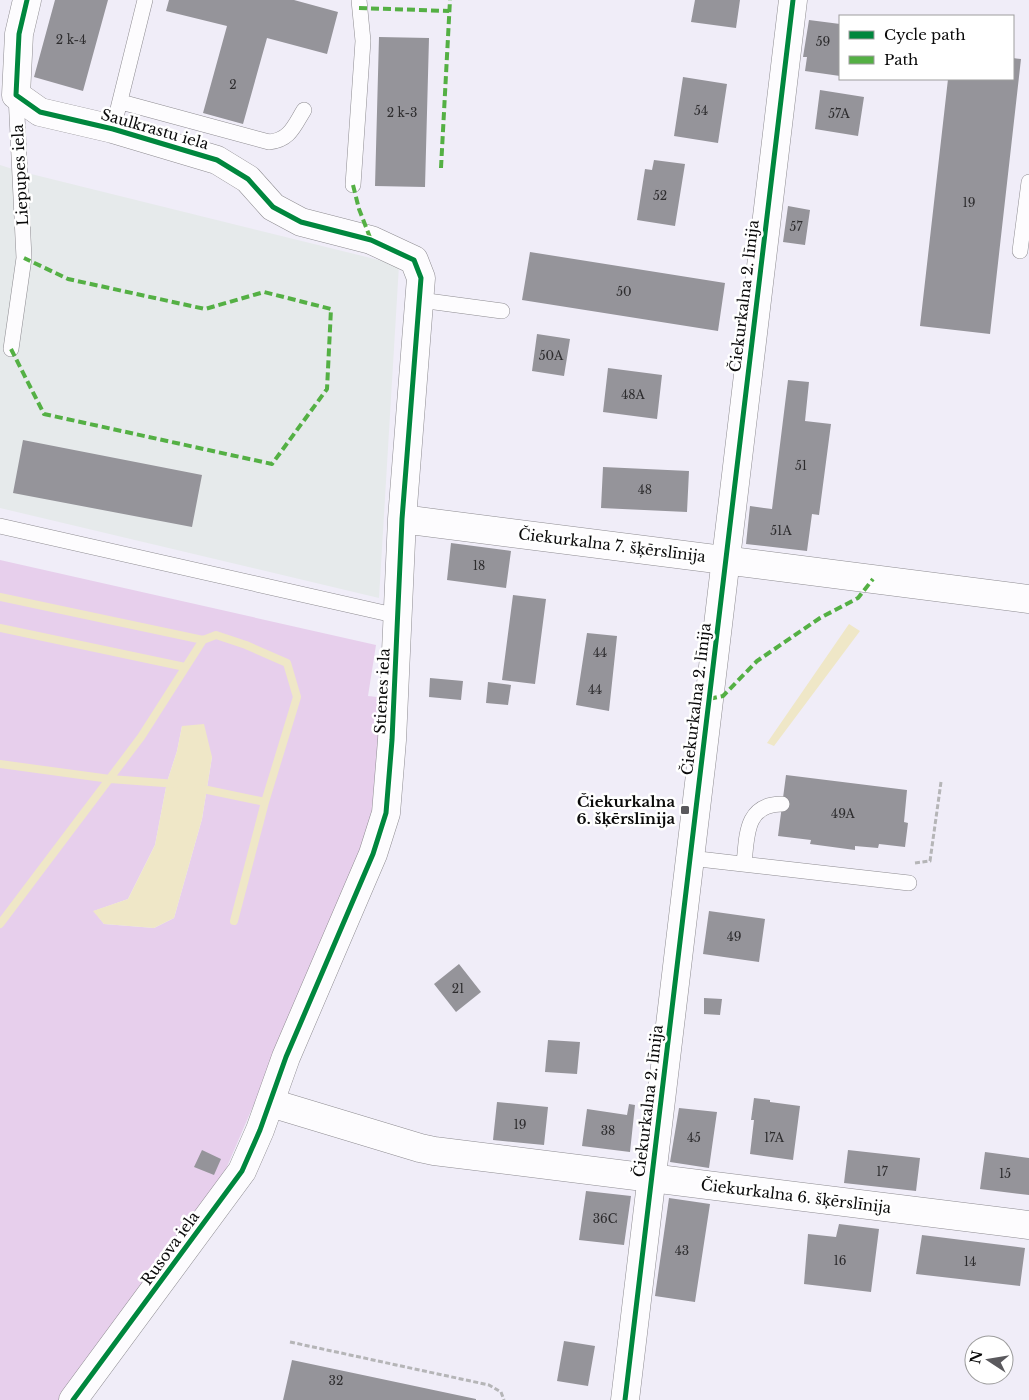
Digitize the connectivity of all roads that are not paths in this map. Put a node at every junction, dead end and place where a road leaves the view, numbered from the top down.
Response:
1 (27, 0) edge
2 (145, 0) edge
3 (359, 0) edge
4 (792, 0) edge
5 (16, 95) junction
6 (121, 102) junction
7 (304, 110) dead end
8 (113, 129) junction
9 (1029, 182) edge
10 (353, 184) dead end
11 (1020, 251) dead end
12 (414, 260) joint
13 (420, 300) junction
14 (502, 311) dead end
15 (8, 341) edge
16 (402, 519) junction
17 (0, 526) edge
18 (725, 560) junction
19 (1029, 599) edge
20 (398, 616) junction
21 (782, 804) dead end
22 (690, 858) junction
23 (744, 864) junction
24 (909, 882) road end
25 (271, 1103) junction
26 (651, 1178) junction
27 (1029, 1225) edge
28 (74, 1400) edge
29 (625, 1400) edge

1 - 5 street, Liepupes iela
2 - 6 lane
3 - 10 lane
4 - 18 street, Čiekurkalna 2. līnija
5 - 8 street, Saulkrastu iela
5 - 15 lane, Liepupes iela
6 - 7 lane
6 - 8 lane
8 - 12 street, Saulkrastu iela
9 - 11 lane
12 - 13 street, Stienes iela
13 - 14 lane
13 - 16 street, Stienes iela
16 - 18 street, Čiekurkalna 7. šķērslīnija
16 - 20 street, Stienes iela
17 - 20 lane
18 - 19 street, Čiekurkalna 7. šķērslīnija
18 - 22 street, Čiekurkalna 2. līnija
20 - 25 street, Stienes iela
21 - 23 lane
22 - 23 lane
22 - 26 street, Čiekurkalna 2. līnija
23 - 24 lane
25 - 26 street, Čiekurkalna 6. šķērslīnija
25 - 28 street, Rusova iela
26 - 27 street, Čiekurkalna 6. šķērslīnija
26 - 29 street, Čiekurkalna 2. līnija

